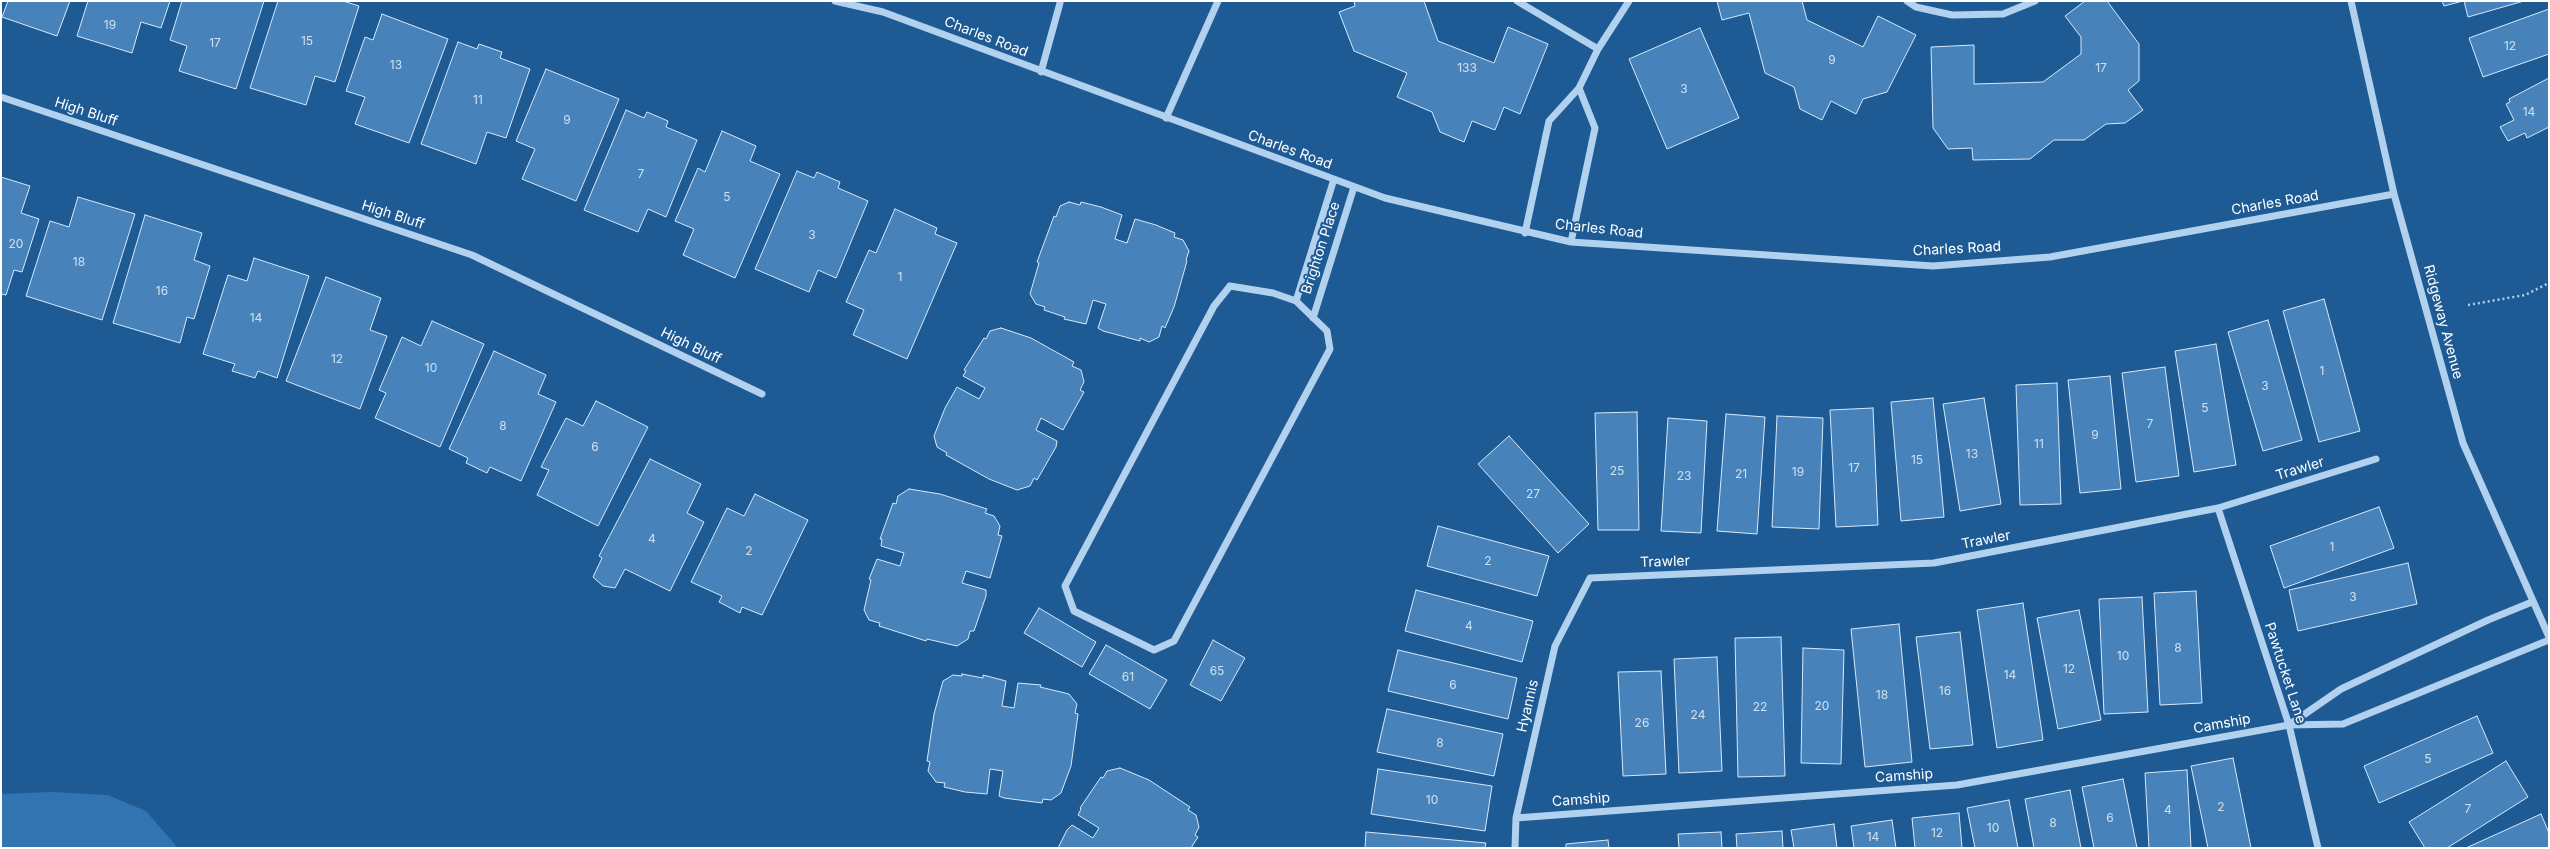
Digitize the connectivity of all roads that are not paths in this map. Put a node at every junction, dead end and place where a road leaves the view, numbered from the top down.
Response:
1 (835, 1) edge
2 (1218, 1) edge
3 (1517, 1) edge
4 (1629, 1) edge
5 (1908, 1) edge
6 (2035, 1) edge
7 (2351, 1) edge
8 (1061, 2) edge
9 (1598, 49) junction
10 (1041, 72) junction
11 (1579, 88) junction
12 (1, 97) edge
13 (1166, 118) junction
14 (1334, 180) junction
15 (1354, 187) junction
16 (2394, 194) junction
17 (1525, 233) junction
18 (1571, 242) junction
19 (1296, 301) junction
20 (1313, 318) junction
21 (762, 394) dead end
22 (2376, 459) dead end
23 (2218, 508) junction
24 (1590, 578) joint
25 (2532, 602) junction
26 (2549, 637) edge
27 (2549, 640) edge
28 (2289, 725) junction
29 (1516, 818) junction
30 (1515, 848) edge
31 (2318, 848) edge

1 - 10 street, Charles Road
2 - 13 street
3 - 9 street
4 - 9 street
5 - 6 street
7 - 16 street, Ridgeway Avenue
8 - 10 street
9 - 11 street
10 - 13 street, Charles Road
11 - 17 street
11 - 18 street
12 - 21 street, High Bluff
13 - 14 street, Charles Road
14 - 15 street, Charles Road
14 - 19 street, Brighton Place
15 - 17 street, Charles Road
15 - 20 street, Brighton Place
16 - 18 street, Charles Road
16 - 25 street, Ridgeway Avenue
17 - 18 street, Charles Road
19 - 20 street
19 - 20 street
22 - 23 street, Trawler
23 - 24 street, Trawler
23 - 28 street, Pawtucket Lane
24 - 29 street, Hyannis
25 - 26 street, Ridgeway Avenue
25 - 28 street, Camship
27 - 28 street, Camship
28 - 29 street, Camship
28 - 31 street, Pawtucket Lane
29 - 30 street, Hyannis

